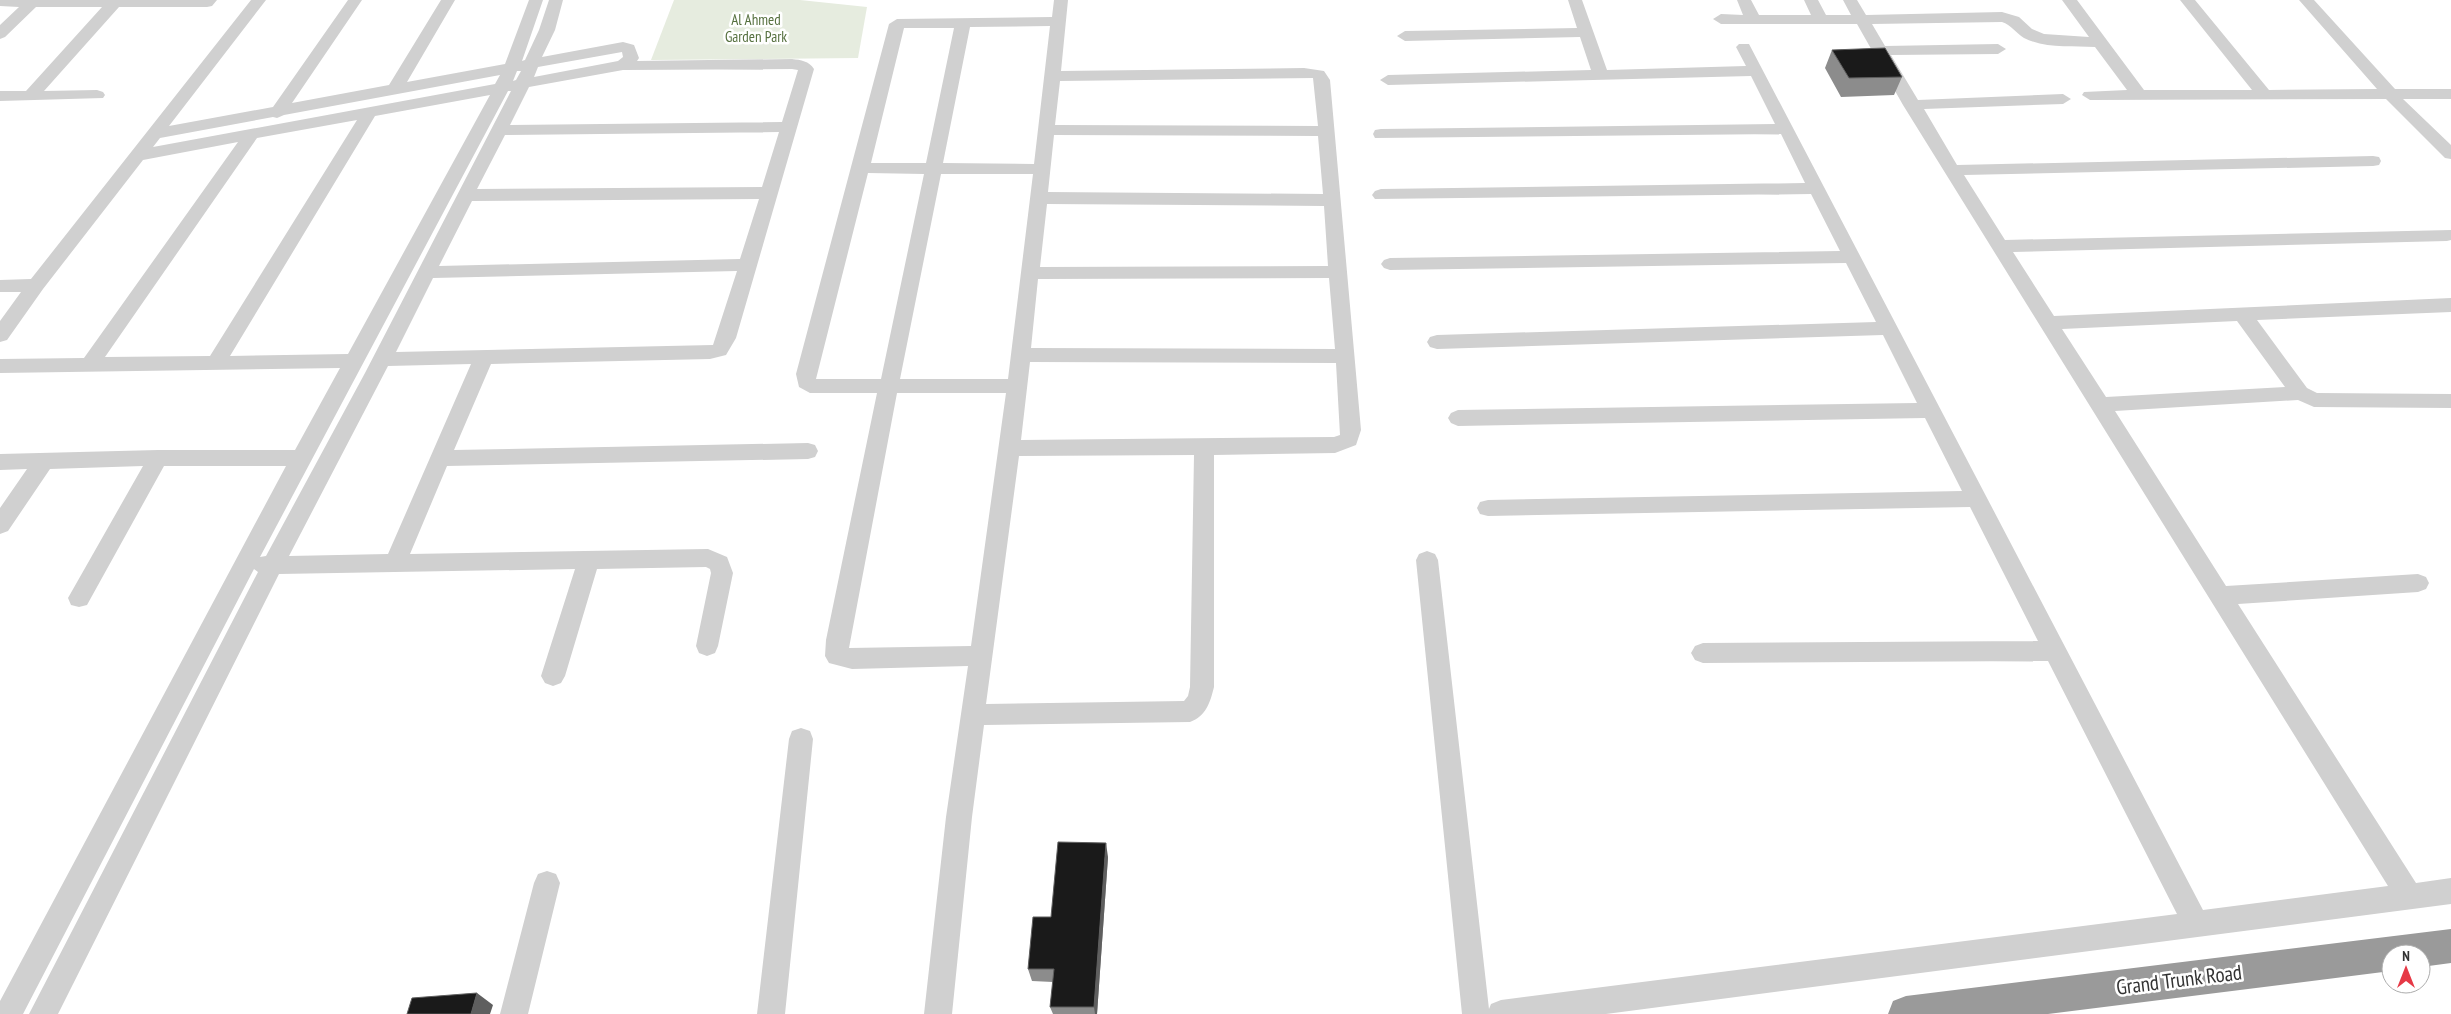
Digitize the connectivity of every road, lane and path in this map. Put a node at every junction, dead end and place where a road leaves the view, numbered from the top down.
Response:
1 (116, 0) edge
2 (210, 0) edge
3 (258, 0) edge
4 (355, 0) edge
5 (448, 0) edge
6 (536, 0) edge
7 (556, 0) edge
8 (1061, 0) edge
9 (1575, 0) edge
10 (1744, 0) edge
11 (1811, 0) edge
12 (1850, 0) edge
13 (1982, 0) edge
14 (2069, 0) edge
15 (2187, 0) edge
16 (2306, 0) edge
17 (33, 1) edge
18 (0, 2) edge
19 (1992, 17) junction
20 (1721, 19) dead end
21 (1753, 19) junction
22 (1861, 19) junction
23 (1820, 20) junction
24 (1060, 21) junction
25 (963, 22) junction
26 (1586, 32) junction
27 (0, 34) edge
28 (1405, 36) dead end
29 (2098, 42) junction
30 (1744, 47) dead end
31 (1998, 49) dead end
32 (1880, 51) junction
33 (623, 65) junction
34 (1756, 71) junction
35 (1601, 74) junction
36 (1053, 76) junction
37 (516, 77) junction
38 (1388, 80) dead end
39 (394, 91) junction
40 (2090, 94) dead end
41 (2393, 94) junction
42 (2451, 94) edge
43 (97, 95) dead end
44 (2139, 95) junction
45 (2265, 95) junction
46 (30, 96) junction
47 (2, 98) edge
48 (2063, 99) dead end
49 (1911, 105) junction
50 (277, 113) junction
51 (369, 114) junction
52 (789, 127) junction
53 (1786, 129) junction
54 (498, 130) junction
55 (1047, 130) junction
56 (1326, 131) junction
57 (153, 134) junction
58 (1381, 134) dead end
59 (251, 136) junction
60 (2451, 154) edge
61 (140, 155) junction
62 (2373, 162) dead end
63 (861, 168) junction
64 (934, 168) junction
65 (1043, 169) junction
66 (1952, 170) junction
67 (1817, 188) junction
68 (769, 193) junction
69 (465, 195) junction
70 (1381, 195) dead end
71 (1040, 198) junction
72 (1332, 200) junction
73 (2446, 235) dead end
74 (1999, 246) junction
75 (1852, 257) junction
76 (1390, 264) dead end
77 (748, 265) junction
78 (426, 272) junction
79 (1338, 272) junction
80 (1031, 273) junction
81 (36, 285) junction
82 (0, 286) edge
83 (2451, 306) edge
84 (2243, 315) junction
85 (2047, 323) junction
86 (1889, 328) junction
87 (0, 335) edge
88 (1437, 342) dead end
89 (1021, 355) junction
90 (1346, 356) junction
91 (484, 357) junction
92 (382, 359) junction
93 (355, 360) junction
94 (216, 363) junction
95 (89, 365) junction
96 (0, 366) edge
97 (889, 385) junction
98 (1018, 386) junction
99 (2300, 393) junction
100 (2451, 401) edge
101 (2098, 405) junction
102 (1931, 410) junction
103 (1458, 418) dead end
104 (1204, 447) junction
105 (1010, 448) junction
106 (808, 451) dead end
107 (158, 458) junction
108 (301, 458) junction
109 (441, 458) junction
110 (44, 461) junction
111 (0, 462) edge
112 (1977, 499) junction
113 (1488, 508) dead end
114 (0, 525) edge
115 (1427, 560) dead end
116 (588, 561) junction
117 (395, 563) junction
118 (273, 564) junction
119 (245, 566) junction
120 (2418, 583) dead end
121 (2218, 596) junction
122 (78, 598) dead end
123 (707, 646) dead end
124 (2055, 651) junction
125 (1703, 653) dead end
126 (982, 656) junction
127 (553, 676) dead end
128 (974, 715) junction
129 (801, 739) dead end
130 (547, 883) dead end
131 (2451, 891) edge
132 (2409, 896) junction
133 (2196, 924) junction
134 (2451, 946) edge
135 (8, 1014) edge
136 (43, 1014) edge
137 (514, 1014) edge
138 (771, 1014) edge
139 (938, 1014) edge
140 (1476, 1014) edge
141 (1501, 1014) edge
142 (1906, 1014) edge

1 - 2 street
1 - 17 street
1 - 46 street
3 - 57 street
4 - 50 street
5 - 39 street
6 - 37 street
7 - 37 street
8 - 24 street
9 - 26 street
10 - 21 street
11 - 23 street
12 - 22 street
13 - 19 street
14 - 29 street
15 - 45 street
16 - 41 street
17 - 18 street
17 - 27 street
19 - 22 street
19 - 29 street
20 - 21 street
21 - 23 street
22 - 23 street
22 - 32 street
24 - 25 street
24 - 36 street
25 - 63 street
25 - 64 street
26 - 28 street
26 - 35 street
29 - 44 street
30 - 34 street
31 - 32 street
32 - 49 street
33 - 37 street
33 - 37 street
33 - 52 street
34 - 35 street
34 - 53 street
35 - 38 street
36 - 55 street
36 - 56 street
37 - 39 street
37 - 51 street
37 - 54 street
37 - 93 street
39 - 50 street
40 - 44 street
41 - 42 street
41 - 45 street
41 - 60 street
43 - 46 street
44 - 45 street
46 - 47 street
48 - 49 street
49 - 66 street
50 - 57 street
51 - 59 street
51 - 94 street
52 - 54 street
52 - 68 street
53 - 58 street
53 - 67 street
54 - 69 street
55 - 56 street
55 - 65 street
56 - 72 street
57 - 61 street
59 - 61 street
59 - 95 street
61 - 81 street
62 - 66 street
63 - 64 street
63 - 97 street
64 - 65 street
64 - 97 street
65 - 71 street
66 - 74 street
67 - 70 street
67 - 75 street
68 - 69 street
68 - 77 street
69 - 78 street
71 - 72 street
71 - 80 street
72 - 79 street
73 - 74 street
74 - 85 street
75 - 76 street
75 - 86 street
77 - 78 street
77 - 91 street
78 - 92 street
79 - 80 street
79 - 90 street
80 - 89 street
81 - 82 street
81 - 87 street
83 - 84 street
84 - 85 street
84 - 99 street
85 - 101 street
86 - 88 street
86 - 102 street
89 - 90 street
89 - 98 street
90 - 104 street
91 - 92 street
91 - 109 street
92 - 93 street
92 - 93 street
92 - 118 street
93 - 94 street
93 - 108 street
94 - 95 street
95 - 96 street
97 - 98 street
97 - 126 street
98 - 105 street
99 - 100 street
99 - 101 street
101 - 121 street
102 - 103 street
102 - 112 street
104 - 105 street
104 - 128 street
105 - 126 street
106 - 109 street
107 - 108 street
107 - 110 street
107 - 122 street
108 - 119 street
109 - 117 street
110 - 111 street
110 - 114 street
112 - 113 street
112 - 124 street
115 - 140 street
116 - 117 street
116 - 123 street
116 - 127 street
117 - 118 street
118 - 119 street
118 - 136 street
119 - 135 street
120 - 121 street
121 - 132 street
124 - 125 street
124 - 133 street
126 - 128 street
128 - 139 street
129 - 138 street
130 - 137 street
131 - 132 street
132 - 133 street
133 - 141 street
134 - 142 highway, Grand Trunk Road

